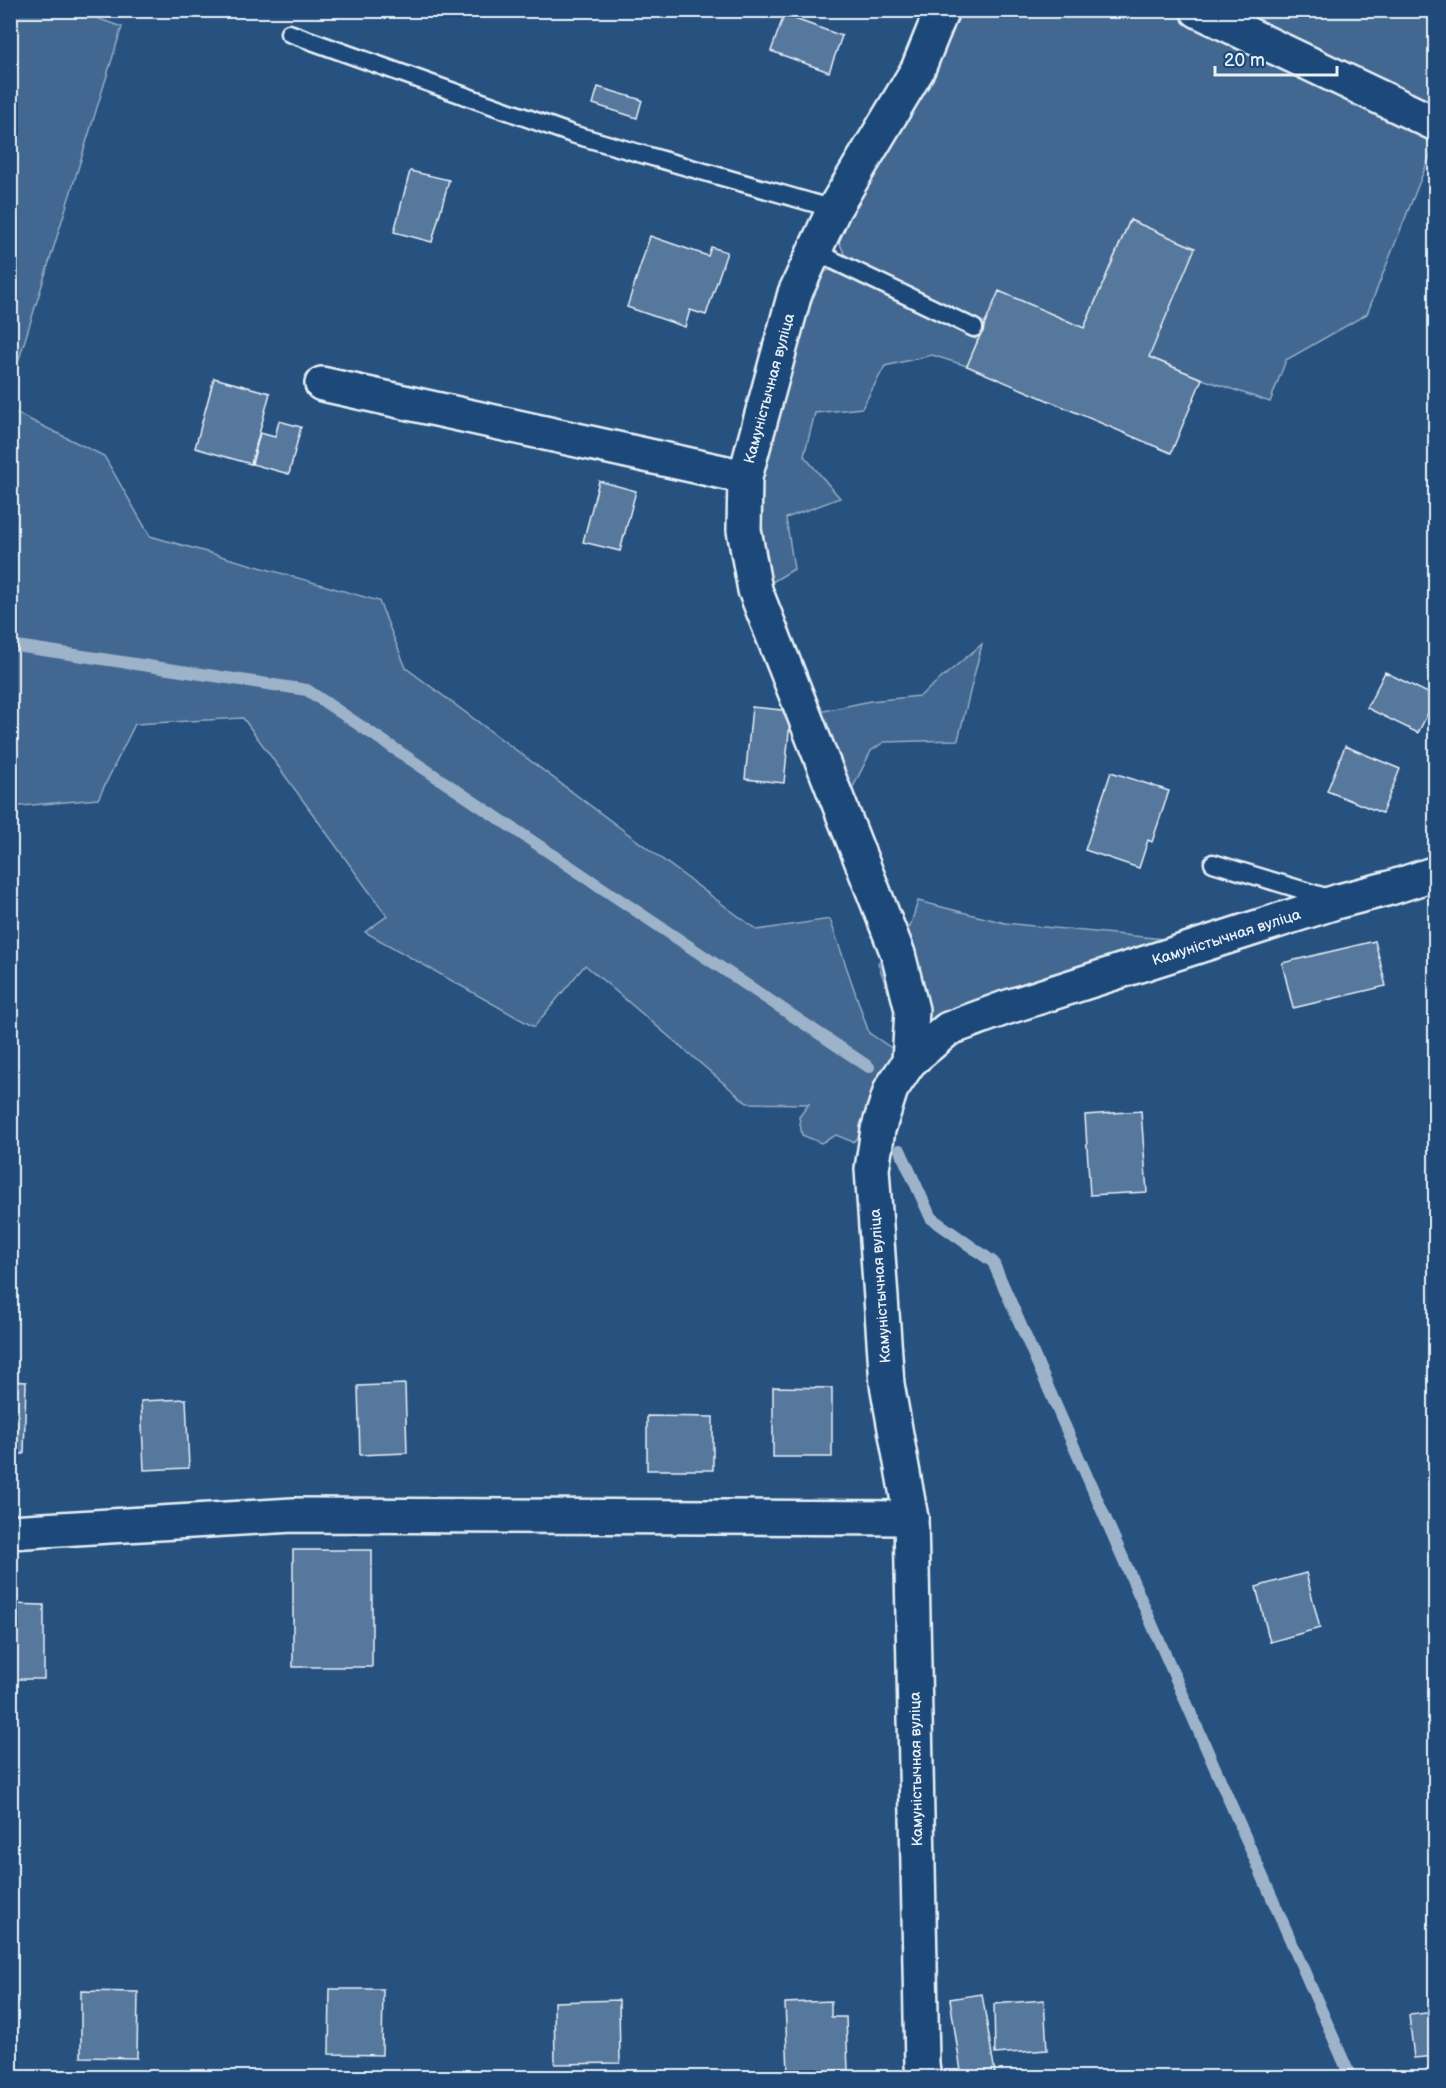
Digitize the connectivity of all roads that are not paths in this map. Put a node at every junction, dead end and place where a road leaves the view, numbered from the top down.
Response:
1 (942, 10) edge
2 (1197, 10) edge
3 (289, 33) dead end
4 (1436, 124) edge
5 (834, 209) junction
6 (814, 251) junction
7 (974, 328) dead end
8 (322, 384) dead end
9 (745, 477) junction
10 (1213, 863) dead end
11 (1436, 873) edge
12 (1339, 901) junction
13 (909, 1062) junction
14 (911, 1518) junction
15 (10, 1532) edge
16 (924, 2078) edge

1 - 5 street, Камуністычная вуліца
2 - 4 street
3 - 5 lane
5 - 6 street, Камуністычная вуліца
6 - 7 lane
6 - 9 street, Камуністычная вуліца
8 - 9 street, Камуністычная вуліца
9 - 13 street
10 - 12 lane
11 - 12 street, Камуністычная вуліца
12 - 13 street, Камуністычная вуліца
13 - 14 street, Камуністычная вуліца
14 - 15 street
14 - 16 street, Камуністычная вуліца

